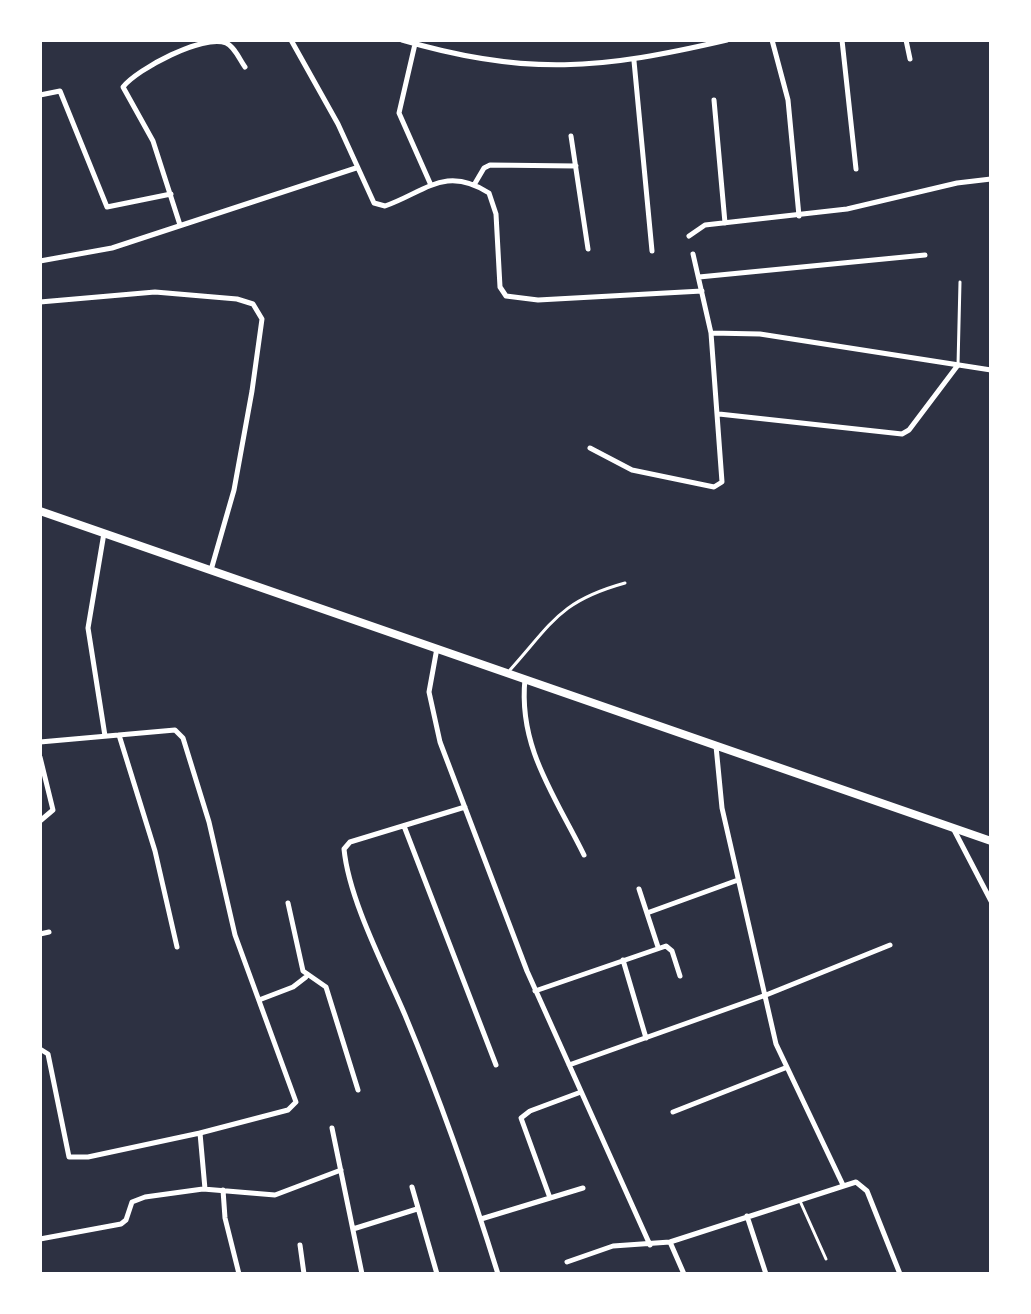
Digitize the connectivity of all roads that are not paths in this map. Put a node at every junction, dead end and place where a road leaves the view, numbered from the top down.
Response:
1 (291, 40) edge
2 (402, 40) edge
3 (727, 40) edge
4 (772, 40) edge
5 (842, 40) edge
6 (906, 40) edge
7 (415, 44) junction
8 (910, 59) dead end
9 (634, 61) junction
10 (245, 67) dead end
11 (40, 95) edge
12 (714, 100) dead end
13 (571, 136) dead end
14 (576, 166) junction
15 (356, 168) junction
16 (856, 169) dead end
17 (991, 179) edge
18 (430, 183) junction
19 (474, 185) junction
20 (171, 194) junction
21 (799, 216) junction
22 (725, 223) junction
23 (180, 225) junction
24 (689, 236) dead end
25 (588, 249) dead end
26 (652, 251) dead end
27 (693, 254) dead end
28 (925, 255) dead end
29 (40, 261) edge
30 (699, 277) junction
31 (960, 282) dead end
32 (702, 291) junction
33 (40, 302) edge
34 (711, 333) junction
35 (958, 365) junction
36 (991, 370) edge
37 (719, 414) junction
38 (590, 448) dead end
39 (40, 511) edge
40 (104, 533) junction
41 (211, 570) junction
42 (625, 583) dead end
43 (437, 647) junction
44 (508, 673) junction
45 (525, 679) junction
46 (119, 735) junction
47 (105, 736) junction
48 (40, 742) edge
49 (716, 746) junction
50 (40, 757) edge
51 (465, 807) junction
52 (40, 821) edge
53 (404, 826) junction
54 (953, 828) junction
55 (991, 841) edge
56 (584, 855) dead end
57 (738, 880) junction
58 (639, 889) dead end
59 (991, 901) edge
60 (288, 903) dead end
61 (647, 913) junction
62 (49, 932) dead end
63 (40, 934) edge
64 (890, 945) dead end
65 (177, 947) dead end
66 (658, 947) junction
67 (623, 960) junction
68 (680, 976) dead end
69 (306, 977) junction
70 (535, 991) junction
71 (766, 995) junction
72 (259, 1000) junction
73 (646, 1038) junction
74 (40, 1049) edge
75 (496, 1065) dead end
76 (569, 1065) junction
77 (785, 1068) junction
78 (358, 1090) dead end
79 (581, 1092) junction
80 (673, 1112) dead end
81 (332, 1128) dead end
82 (200, 1133) junction
83 (341, 1170) junction
84 (843, 1185) junction
85 (412, 1187) dead end
86 (583, 1188) dead end
87 (205, 1189) junction
88 (223, 1190) junction
89 (550, 1198) junction
90 (800, 1199) junction
91 (418, 1209) junction
92 (747, 1216) junction
93 (481, 1219) junction
94 (353, 1229) junction
95 (40, 1239) edge
96 (670, 1242) junction
97 (300, 1245) dead end
98 (650, 1245) junction
99 (826, 1259) dead end
100 (567, 1262) dead end
101 (239, 1274) edge
102 (304, 1274) edge
103 (362, 1274) edge
104 (437, 1274) edge
105 (498, 1274) edge
106 (684, 1274) edge
107 (766, 1274) edge
108 (900, 1274) edge

1 - 15 street
2 - 7 street
3 - 9 street
4 - 21 street
5 - 16 street
6 - 8 street
7 - 9 street
7 - 18 street
9 - 26 street
10 - 20 street
11 - 20 street
12 - 22 street
13 - 14 street
14 - 19 street
14 - 25 street
15 - 18 street
15 - 23 street
17 - 21 street
18 - 19 street
19 - 32 street
20 - 23 street
21 - 22 street
22 - 24 street
23 - 29 street
27 - 30 street
28 - 30 street
30 - 32 street
31 - 35 lane
32 - 34 street
33 - 41 street
34 - 35 street
34 - 37 street
35 - 36 street
35 - 37 street
37 - 38 street
39 - 40 main road
40 - 41 main road
40 - 47 street
41 - 43 main road
42 - 44 lane
43 - 44 main road
43 - 51 street
44 - 45 main road
45 - 49 main road
45 - 56 street
46 - 47 street
46 - 65 street
46 - 72 street
47 - 48 street
49 - 54 main road
49 - 57 street
50 - 52 street
51 - 53 street
51 - 70 street
53 - 75 street
53 - 93 street
54 - 55 main road
54 - 59 street
57 - 61 street
57 - 71 street
58 - 61 street
60 - 69 street
61 - 66 street
62 - 63 street
64 - 71 street
66 - 67 street
66 - 68 street
67 - 70 street
67 - 73 street
69 - 72 street
69 - 78 street
70 - 76 street
71 - 73 street
71 - 77 street
72 - 82 street
73 - 76 street
74 - 82 street
76 - 79 street
77 - 80 street
77 - 84 street
79 - 89 street
79 - 98 street
81 - 83 street
82 - 87 street
83 - 88 street
83 - 94 street
84 - 90 street
84 - 108 street
85 - 91 street
86 - 89 street
87 - 88 street
87 - 95 street
88 - 101 street
89 - 93 street
90 - 92 street
90 - 99 lane
91 - 94 street
91 - 104 street
92 - 96 street
92 - 107 street
93 - 105 street
94 - 103 street
96 - 98 street
96 - 106 street
97 - 102 street
98 - 100 street

